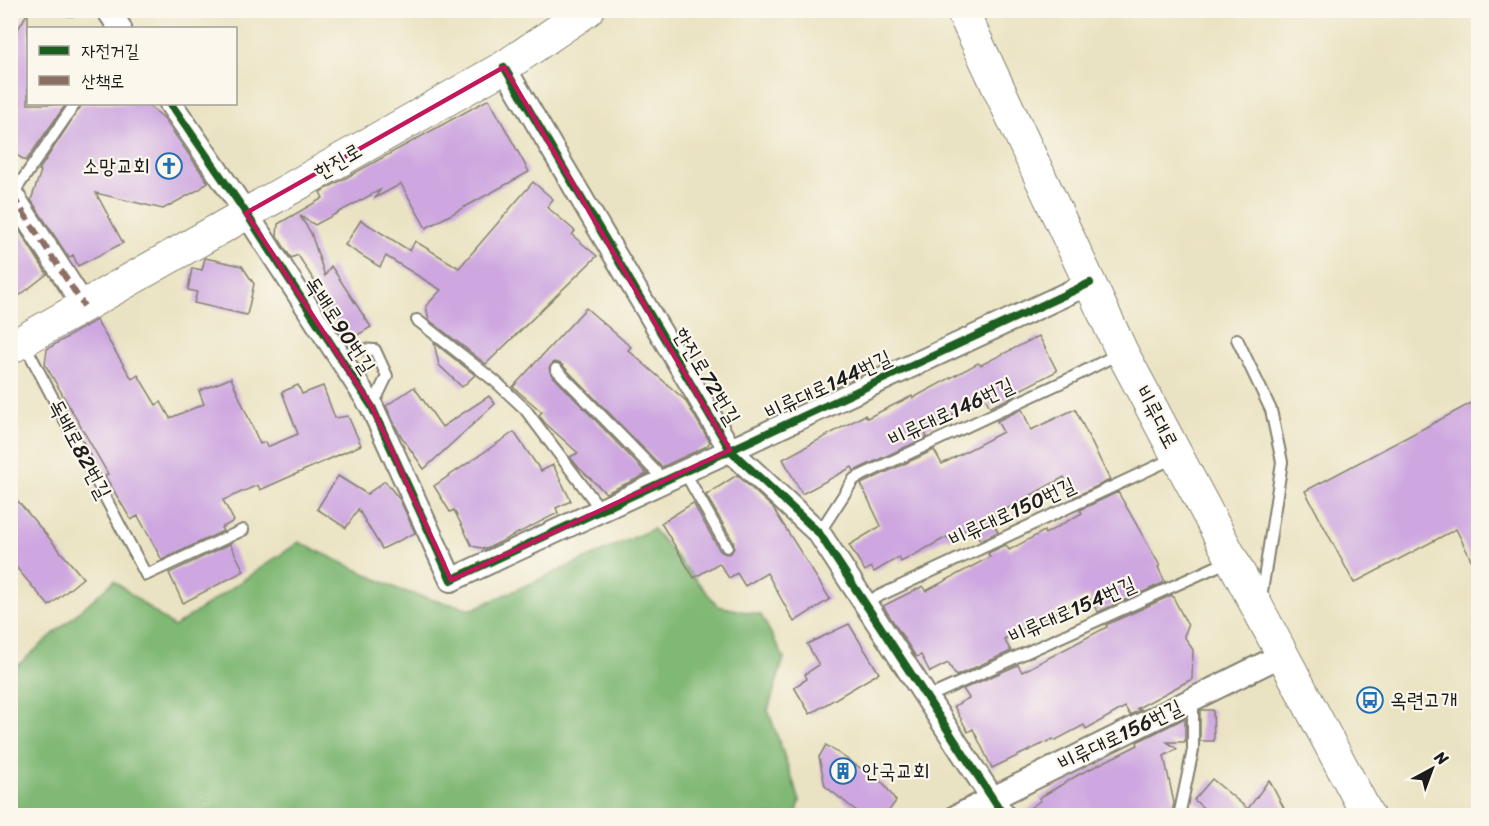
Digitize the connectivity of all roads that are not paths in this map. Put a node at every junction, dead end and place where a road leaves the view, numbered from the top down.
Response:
1 (108, 10) edge
2 (588, 10) edge
3 (962, 10) edge
4 (119, 27) edge
5 (504, 66) junction
6 (74, 105) edge
7 (172, 105) edge
8 (11, 192) edge
9 (246, 213) junction
10 (1090, 283) junction
11 (84, 306) junction
12 (417, 320) dead end
13 (15, 338) edge
14 (1237, 339) dead end
15 (1122, 352) junction
16 (339, 357) junction
17 (556, 369) dead end
18 (372, 407) junction
19 (730, 450) junction
20 (1177, 457) junction
21 (674, 475) junction
22 (601, 510) junction
23 (243, 530) dead end
24 (819, 533) junction
25 (727, 547) dead end
26 (1233, 559) junction
27 (451, 580) joint
28 (864, 603) junction
29 (1259, 607) junction
30 (10, 624) edge
31 (10, 639) edge
32 (1284, 654) junction
33 (928, 697) junction
34 (1193, 699) junction
35 (998, 806) edge
36 (1182, 814) edge
37 (957, 816) edge
38 (1368, 816) edge

1 - 4 street
2 - 5 main road, 한진로
3 - 10 main road, 비류대로
5 - 9 main road, 한진로
5 - 19 street, 한진로72번길
6 - 8 lane
7 - 9 street, 독배로90번길
8 - 11 street
9 - 11 main road, 한진로
9 - 16 street, 독배로90번길
10 - 15 main road, 비류대로
10 - 19 street, 비류대로144번길
11 - 13 main road, 한진로
12 - 22 lane
13 - 23 lane, 독배로82번길
14 - 29 lane
15 - 20 main road, 비류대로
15 - 24 lane, 비류대로146번길
16 - 18 street, 독배로90번길
16 - 18 lane
17 - 21 lane
18 - 27 street, 독배로90번길
19 - 21 street, 비류대로144번길
19 - 24 street, 한진로72번길
20 - 26 main road, 비류대로
20 - 28 lane, 비류대로150번길
21 - 22 street, 비류대로144번길
21 - 25 lane
22 - 27 street, 비류대로144번길
24 - 28 street, 한진로72번길
26 - 29 main road, 비류대로
26 - 33 lane, 비류대로154번길
28 - 33 street, 한진로72번길
29 - 32 main road, 비류대로
30 - 31 lane
32 - 34 street, 비류대로156번길
32 - 38 main road, 비류대로
33 - 35 street, 한진로72번길
34 - 35 street, 비류대로156번길
34 - 36 lane
35 - 37 street, 비류대로156번길

